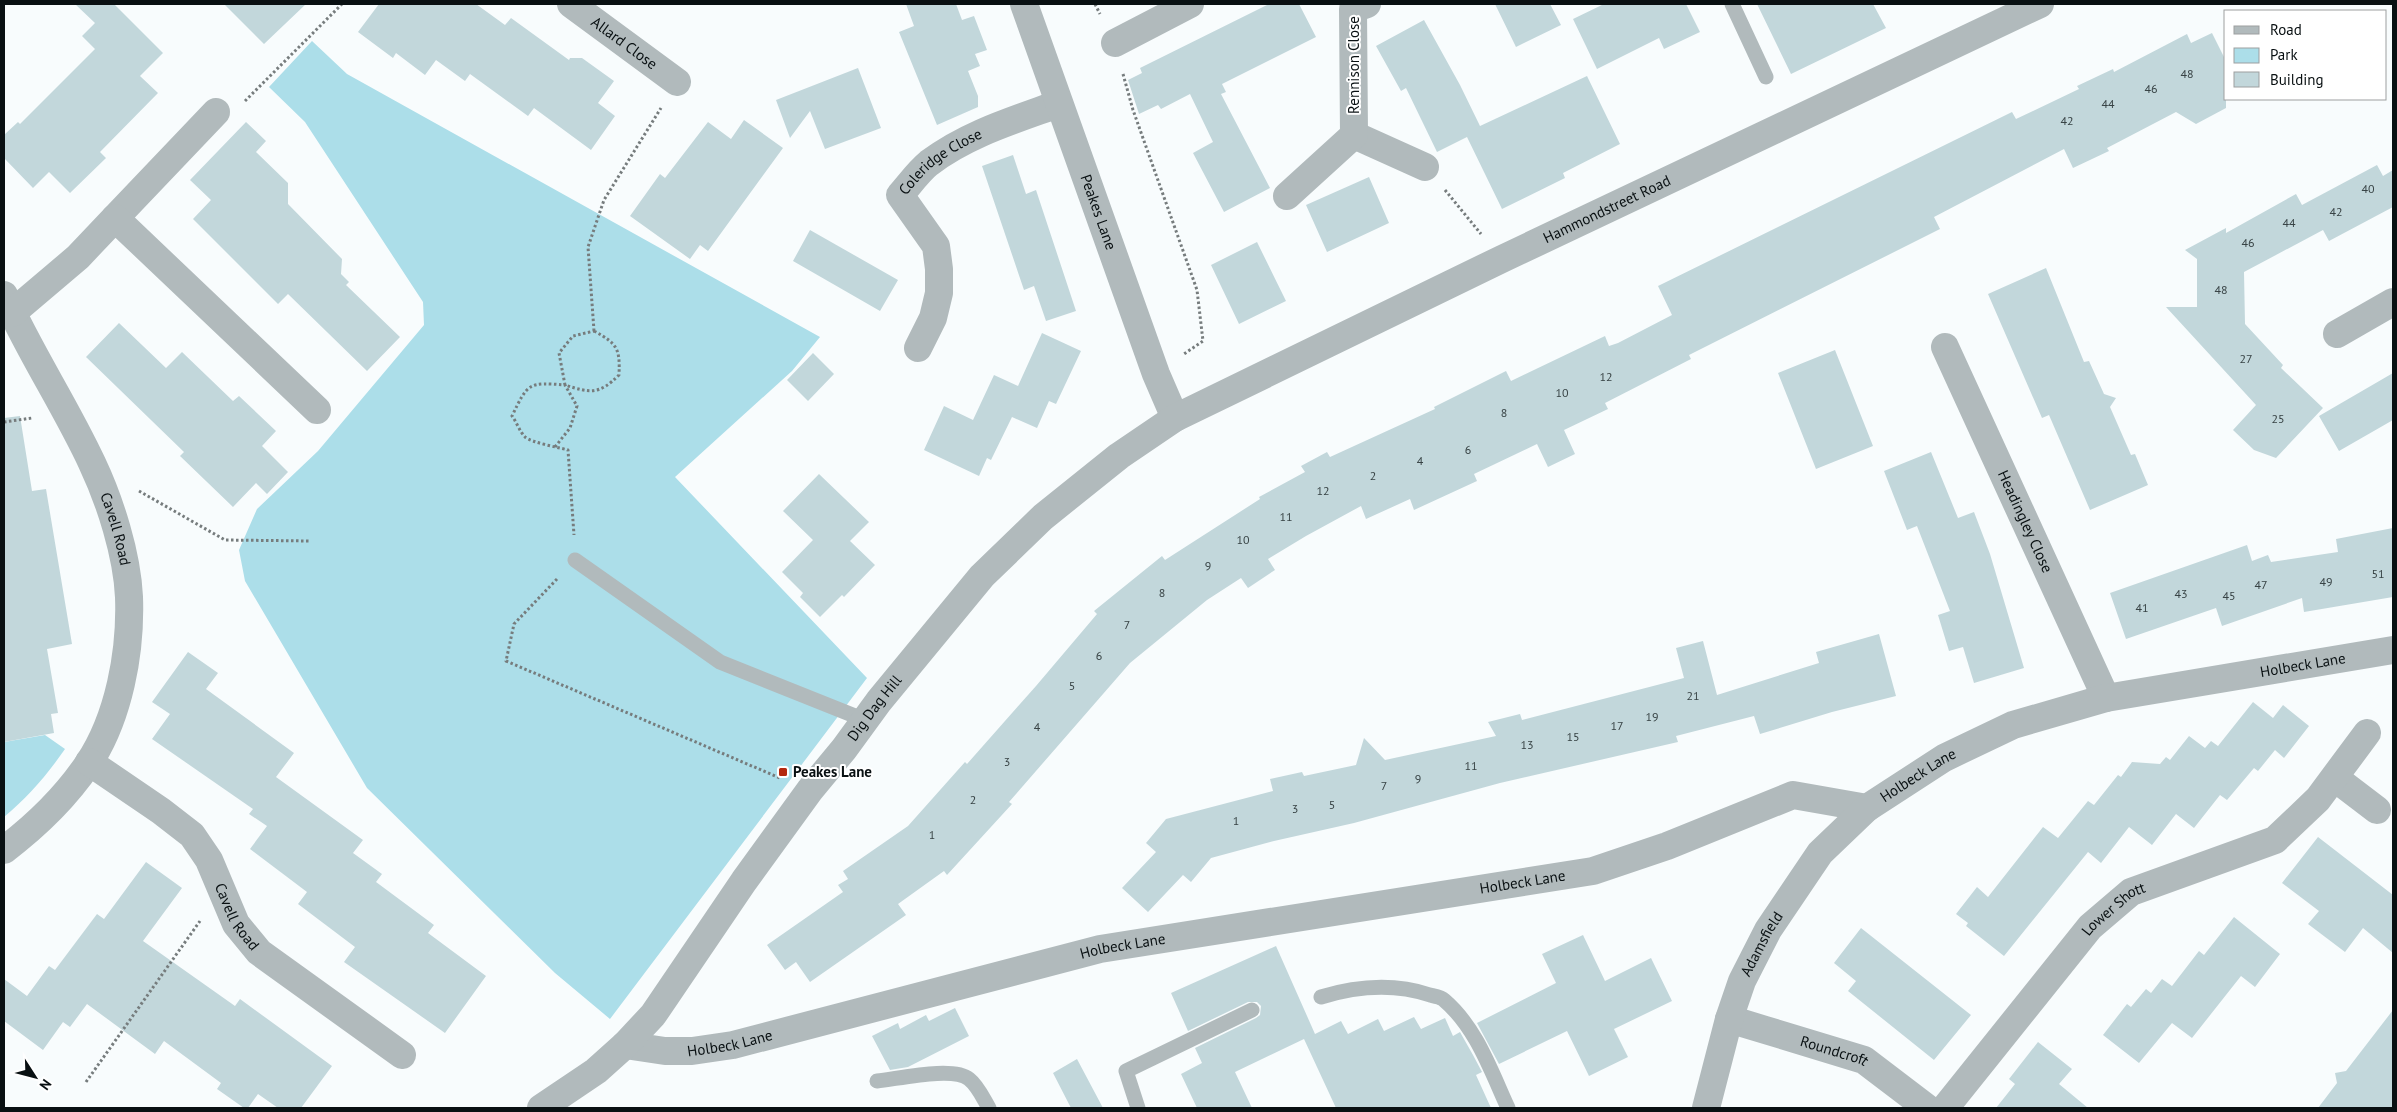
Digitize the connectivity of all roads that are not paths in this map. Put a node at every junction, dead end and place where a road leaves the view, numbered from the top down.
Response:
1 (571, 4) edge
2 (1024, 4) edge
3 (1190, 4) edge
4 (1732, 4) edge
5 (2040, 4) edge
6 (1356, 5) edge
7 (1161, 10) edge
8 (1115, 43) road end
9 (1766, 77) dead end
10 (677, 82) road end
11 (1058, 104) junction
12 (216, 112) road end
13 (1354, 135) junction
14 (1425, 167) road end
15 (1287, 196) dead end
16 (115, 218) junction
17 (2393, 302) edge
18 (8, 304) edge
19 (2337, 334) dead end
20 (1945, 347) dead end
21 (918, 348) dead end
22 (317, 410) dead end
23 (1176, 418) junction
24 (575, 560) dead end
25 (2393, 650) edge
26 (2106, 698) junction
27 (865, 720) junction
28 (2367, 733) dead end
29 (89, 762) junction
30 (2335, 778) junction
31 (1867, 808) junction
32 (2377, 810) dead end
33 (4, 850) edge
34 (1321, 997) dead end
35 (1252, 1010) dead end
36 (1729, 1019) junction
37 (625, 1046) junction
38 (402, 1055) dead end
39 (877, 1081) dead end
40 (541, 1108) edge
41 (988, 1108) edge
42 (1138, 1108) edge
43 (1508, 1108) edge
44 (1706, 1108) edge
45 (1927, 1108) edge
46 (1946, 1108) edge

1 - 10 street, Allard Close
2 - 11 street, Peakes Lane
3 - 7 street
4 - 9 lane
5 - 23 street, Hammondstreet Road
6 - 13 street, Rennison Close
7 - 8 street
11 - 21 street, Coleridge Close
11 - 23 street, Peakes Lane
12 - 16 street, Cavell Road
13 - 14 street, Rennison Close
13 - 15 street, Rennison Close
16 - 18 street, Cavell Road
16 - 22 street
17 - 19 street
18 - 29 street, Cavell Road
20 - 26 street, Headingley Close
23 - 27 street, Dig Dag Hill
24 - 27 lane
25 - 26 street, Holbeck Lane
26 - 31 street, Holbeck Lane
27 - 37 street, Dig Dag Hill
28 - 30 street, Lower Shott
29 - 33 street, Cavell Road
29 - 38 street, Cavell Road
30 - 32 street
30 - 46 street, Lower Shott
31 - 36 street, Adamsfield
31 - 37 street, Holbeck Lane
34 - 43 lane
35 - 42 lane
36 - 44 street, Adamsfield
36 - 45 street, Roundcroft
37 - 40 street, Dig Dag Hill
39 - 41 lane

